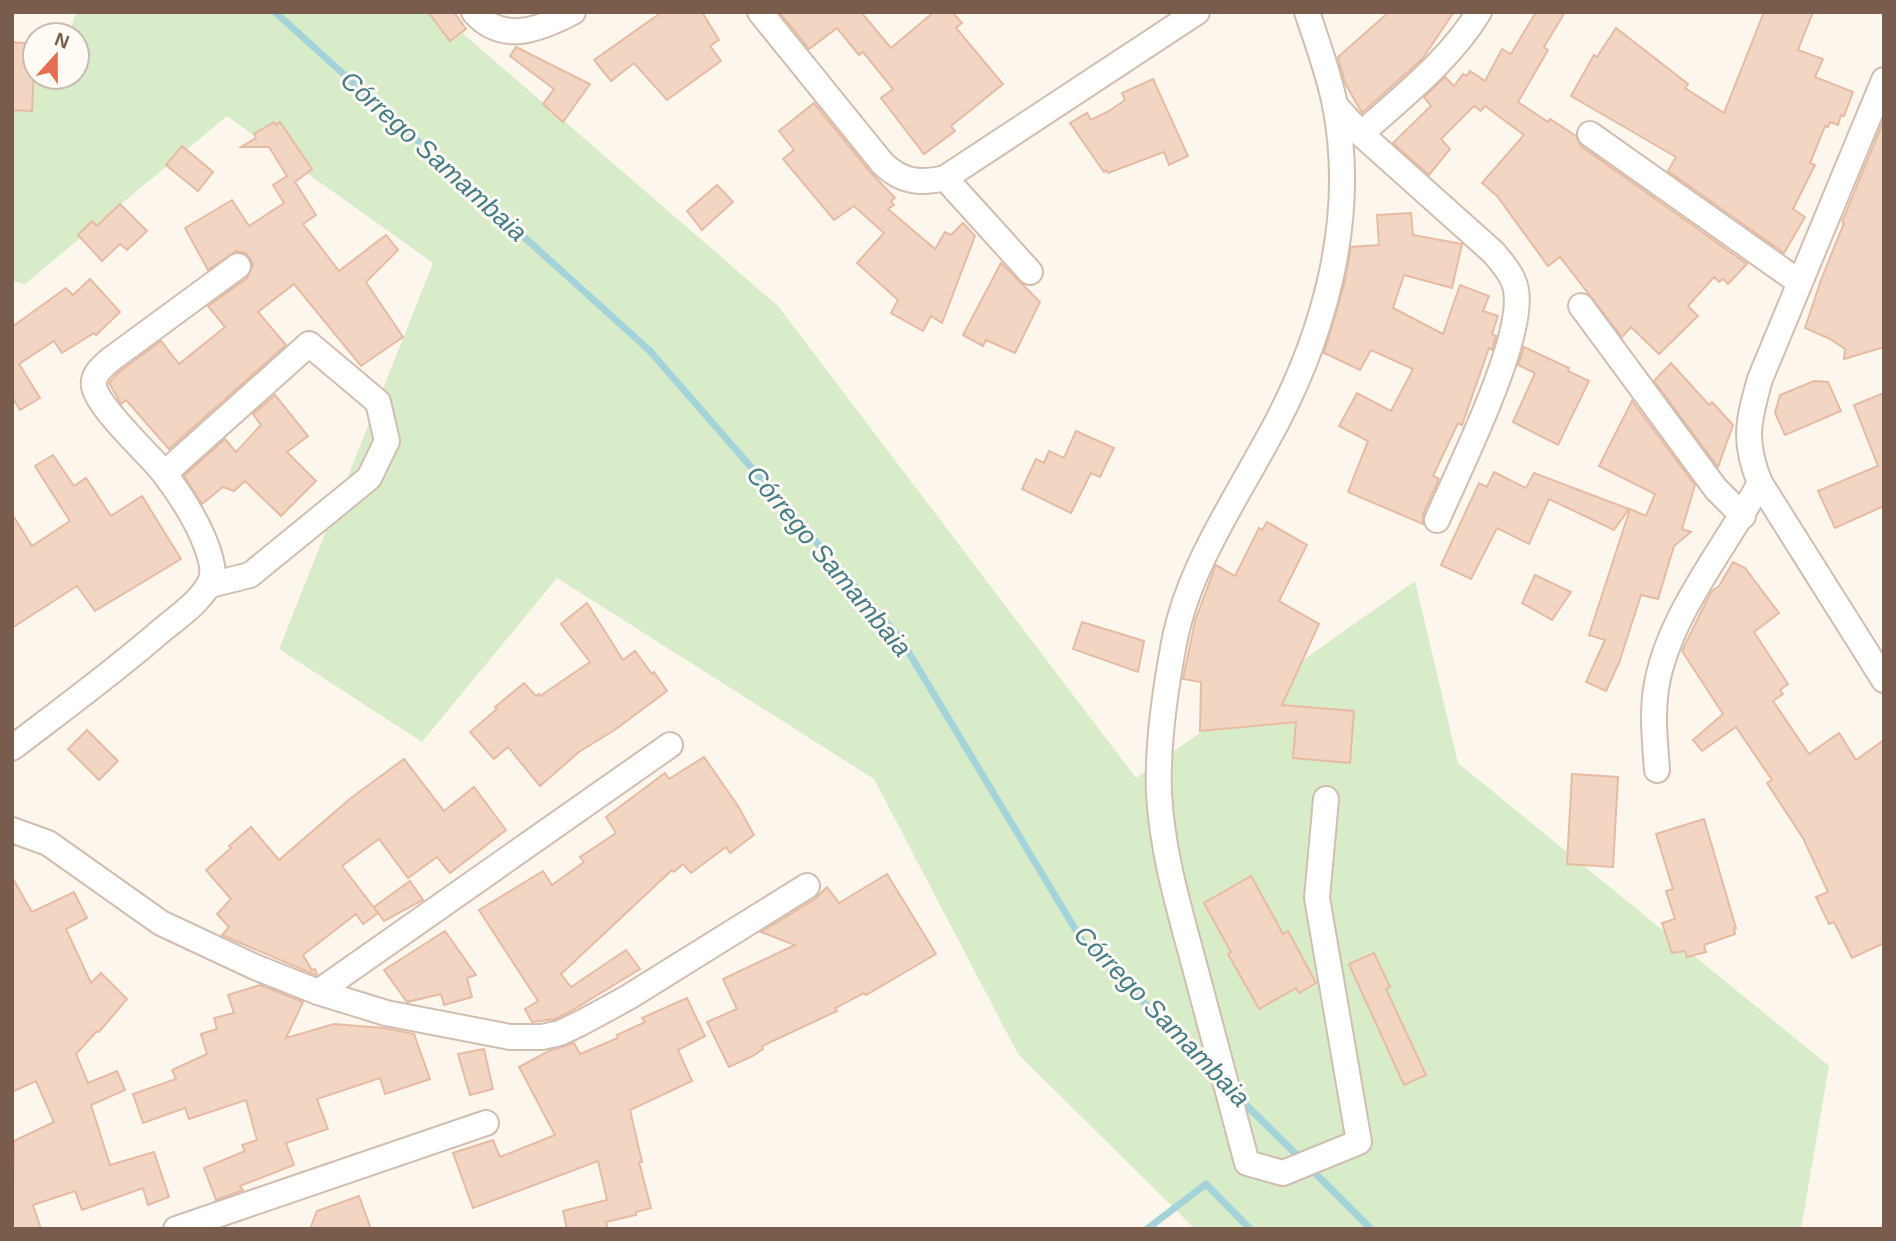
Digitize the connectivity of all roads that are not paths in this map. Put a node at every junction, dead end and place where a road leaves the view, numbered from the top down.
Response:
1 (474, 12) edge
2 (573, 12) edge
3 (760, 12) edge
4 (1197, 12) edge
5 (1307, 12) edge
6 (1479, 12) edge
7 (1884, 80) edge
8 (1335, 105) junction
9 (1361, 134) junction
10 (1590, 134) dead end
11 (945, 178) junction
12 (238, 266) dead end
13 (1030, 272) dead end
14 (1799, 282) junction
15 (1581, 306) dead end
16 (165, 473) junction
17 (1760, 483) junction
18 (1743, 516) junction
19 (1437, 520) dead end
20 (210, 585) junction
21 (1884, 680) edge
22 (670, 745) dead end
23 (12, 748) edge
24 (1657, 770) dead end
25 (1326, 799) dead end
26 (12, 830) edge
27 (807, 886) dead end
28 (318, 992) junction
29 (486, 1123) dead end
30 (176, 1229) edge

1 - 2 street
3 - 11 street
4 - 11 street
5 - 8 street
6 - 9 street
7 - 14 street
8 - 9 street
8 - 25 street
9 - 19 street
10 - 14 street
11 - 13 street
12 - 16 street
14 - 17 street
15 - 18 street
16 - 20 street
16 - 20 street
17 - 18 street
17 - 21 street
18 - 24 street
20 - 23 street
22 - 28 street
26 - 28 street
27 - 28 street
29 - 30 street

